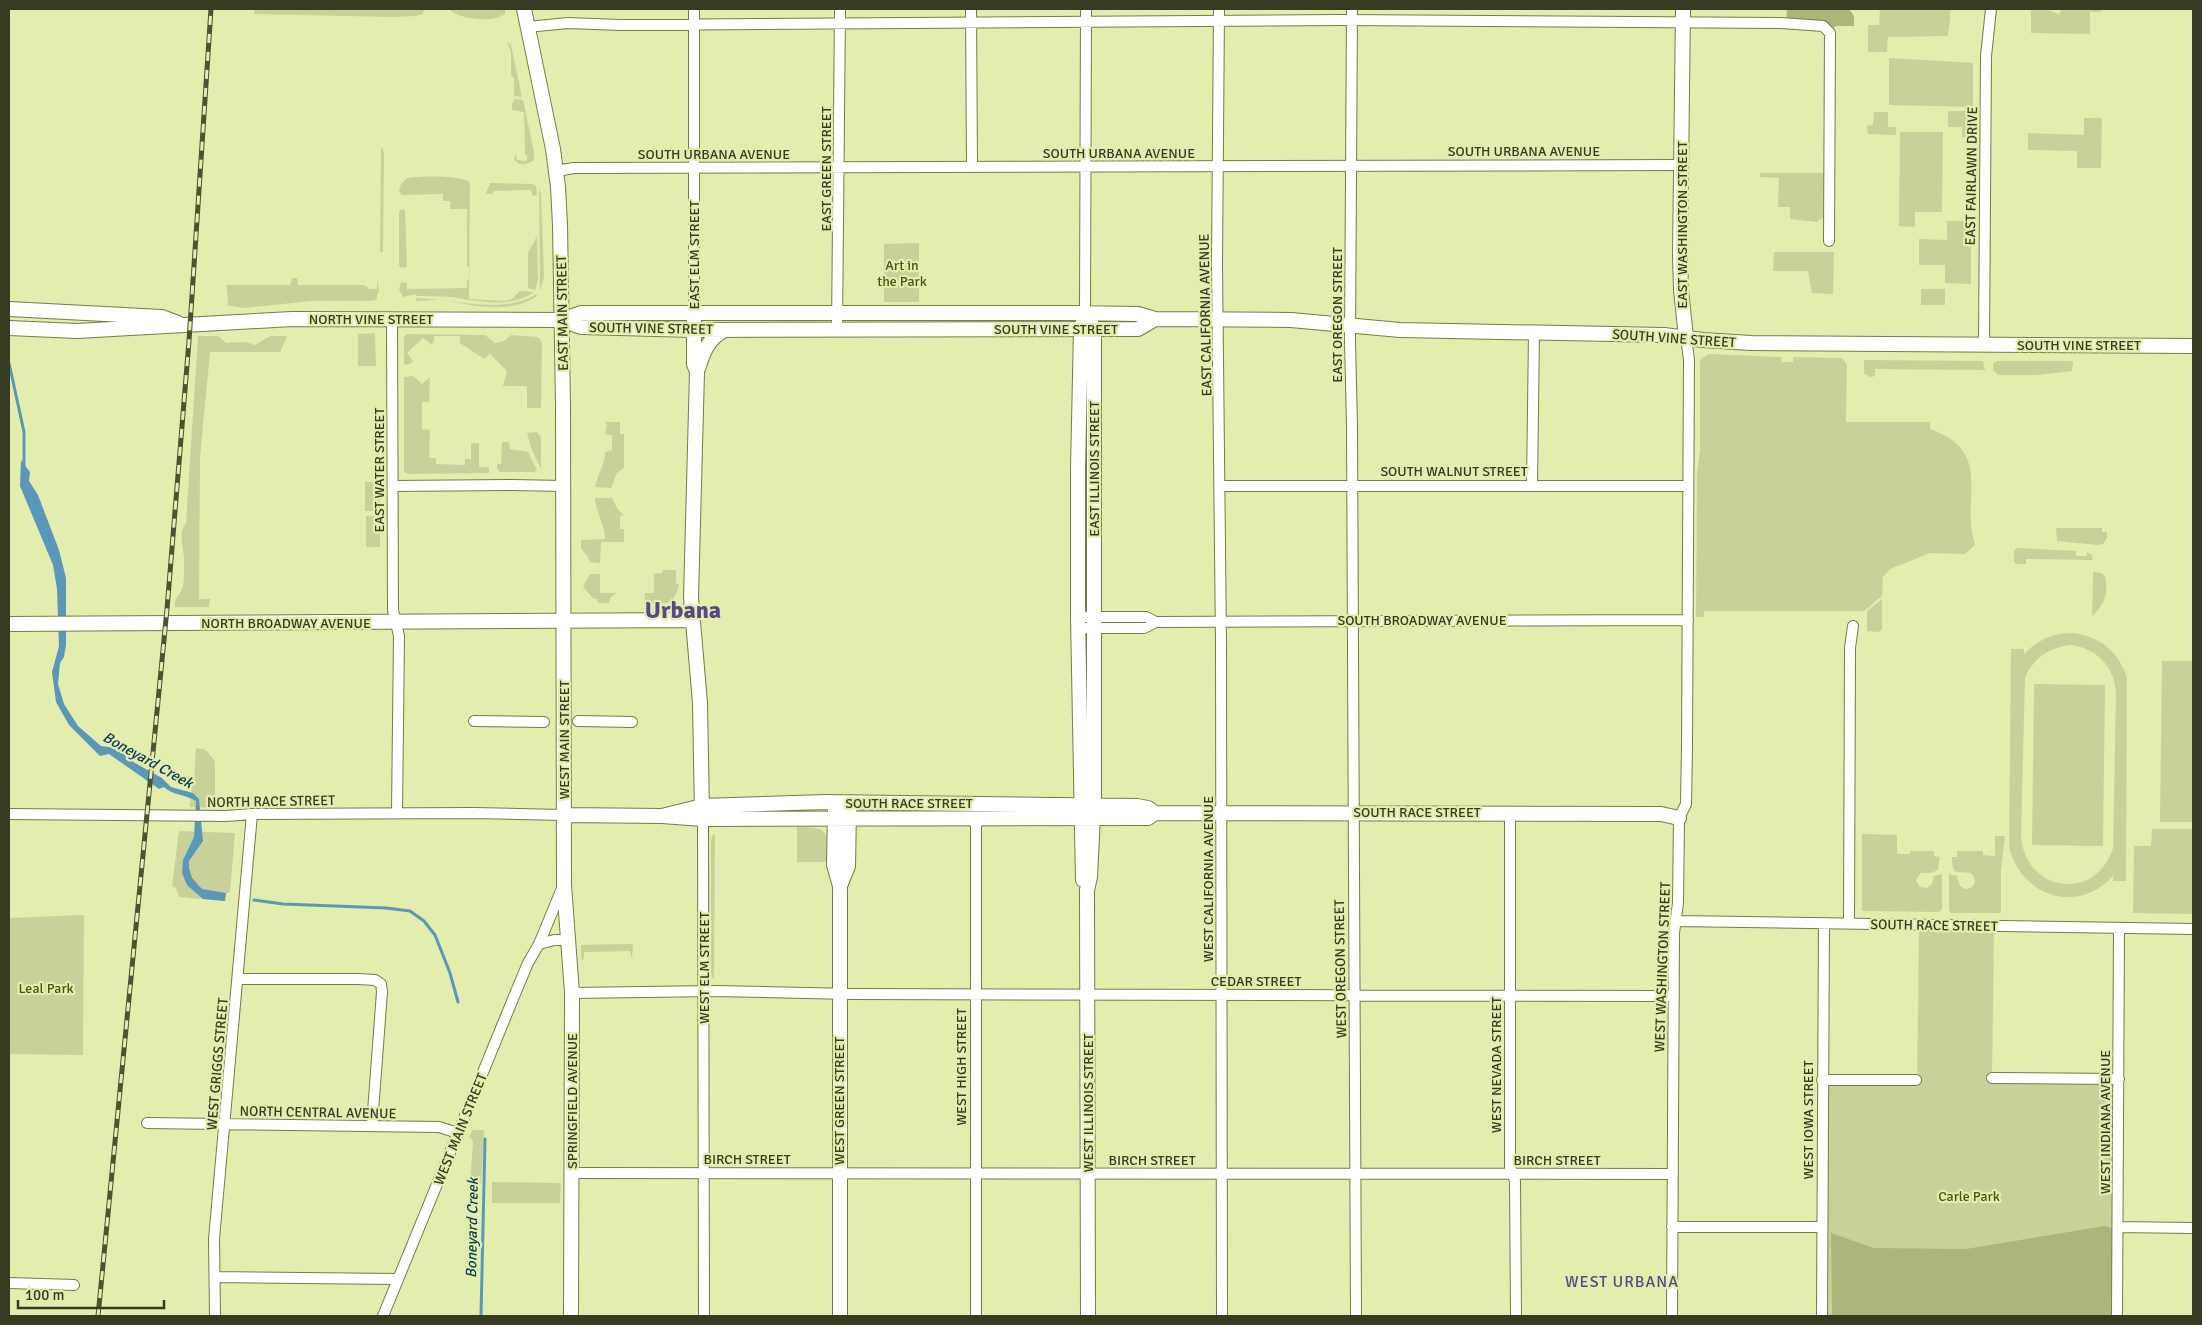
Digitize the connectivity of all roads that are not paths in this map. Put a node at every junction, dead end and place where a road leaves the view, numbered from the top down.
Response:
1 (524, 9) edge
2 (694, 9) edge
3 (840, 9) edge
4 (971, 9) edge
5 (1086, 9) edge
6 (1219, 9) edge
7 (1352, 9) edge
8 (1683, 9) edge
9 (1991, 9) edge
10 (1352, 21) junction
11 (1086, 22) junction
12 (1218, 22) junction
13 (694, 23) junction
14 (839, 23) junction
15 (1682, 23) junction
16 (971, 24) junction
17 (527, 27) junction
18 (1086, 165) junction
19 (1682, 165) junction
20 (1351, 166) junction
21 (839, 167) junction
22 (972, 167) junction
23 (1218, 167) junction
24 (695, 168) junction
25 (556, 170) junction
26 (1828, 241) dead end
27 (9, 309) edge
28 (908, 313) junction
29 (1010, 313) junction
30 (1085, 313) junction
31 (694, 314) junction
32 (838, 314) junction
33 (392, 318) junction
34 (1155, 319) junction
35 (561, 320) junction
36 (1217, 320) junction
37 (182, 324) junction
38 (1350, 325) junction
39 (9, 328) edge
40 (694, 330) junction
41 (725, 330) junction
42 (838, 330) junction
43 (908, 330) junction
44 (1010, 330) junction
45 (1087, 330) junction
46 (1534, 332) junction
47 (1686, 338) junction
48 (1984, 344) junction
49 (2193, 346) edge
50 (697, 372) junction
51 (1087, 385) junction
52 (1532, 485) junction
53 (393, 486) junction
54 (564, 486) junction
55 (1220, 486) junction
56 (1352, 486) junction
57 (1688, 486) junction
58 (564, 620) junction
59 (694, 620) junction
60 (1688, 620) junction
61 (1353, 621) junction
62 (396, 622) junction
63 (1094, 622) junction
64 (1221, 622) junction
65 (1078, 623) junction
66 (9, 624) edge
67 (1853, 626) dead end
68 (474, 721) dead end
69 (578, 721) dead end
70 (544, 722) dead end
71 (632, 722) dead end
72 (842, 803) junction
73 (702, 812) junction
74 (1087, 812) junction
75 (1221, 812) junction
76 (1353, 812) junction
77 (398, 813) junction
78 (474, 813) joint
79 (1510, 813) junction
80 (9, 814) edge
81 (252, 814) junction
82 (563, 815) junction
83 (842, 818) junction
84 (976, 818) junction
85 (1679, 818) junction
86 (564, 885) junction
87 (1675, 922) junction
88 (1824, 924) junction
89 (1849, 924) junction
90 (2119, 928) junction
91 (2193, 929) edge
92 (568, 940) junction
93 (540, 944) junction
94 (238, 979) junction
95 (703, 991) junction
96 (572, 993) junction
97 (839, 993) junction
98 (975, 993) junction
99 (1088, 994) junction
100 (1221, 995) junction
101 (1353, 995) junction
102 (1510, 995) junction
103 (1674, 996) junction
104 (1992, 1078) dead end
105 (2119, 1079) junction
106 (1822, 1080) junction
107 (1916, 1080) dead end
108 (147, 1122) dead end
109 (226, 1124) junction
110 (372, 1125) junction
111 (458, 1133) junction
112 (840, 1172) junction
113 (572, 1173) junction
114 (704, 1173) junction
115 (976, 1173) junction
116 (1088, 1173) junction
117 (1222, 1173) junction
118 (1355, 1174) junction
119 (1513, 1174) junction
120 (1672, 1174) junction
121 (1672, 1227) junction
122 (1821, 1227) junction
123 (2118, 1227) junction
124 (2193, 1228) edge
125 (216, 1277) junction
126 (398, 1279) junction
127 (9, 1283) edge
128 (74, 1285) dead end
129 (215, 1316) edge
130 (383, 1316) edge
131 (571, 1316) edge
132 (704, 1316) edge
133 (840, 1316) edge
134 (976, 1316) edge
135 (1088, 1316) edge
136 (1222, 1316) edge
137 (1356, 1316) edge
138 (1516, 1316) edge
139 (1672, 1316) edge
140 (1822, 1316) edge
141 (2117, 1316) edge

1 - 17 street, EAST MAIN STREET
2 - 13 street, EAST ELM STREET
3 - 14 street, EAST GREEN STREET
4 - 16 street
5 - 11 street, EAST ILLINOIS STREET
6 - 12 street, EAST CALIFORNIA AVENUE
7 - 10 street, EAST OREGON STREET
8 - 15 street, EAST WASHINGTON STREET
9 - 48 street, EAST FAIRLAWN DRIVE
10 - 12 street
10 - 15 street
10 - 20 street, EAST OREGON STREET
11 - 12 street
11 - 16 street
11 - 18 street, EAST ILLINOIS STREET
12 - 23 street, EAST CALIFORNIA AVENUE
13 - 14 street
13 - 17 street
13 - 24 street, EAST ELM STREET
14 - 16 street
14 - 21 street, EAST GREEN STREET
15 - 19 street, EAST WASHINGTON STREET
15 - 26 street
16 - 22 street
17 - 25 street, EAST MAIN STREET
18 - 22 street, SOUTH URBANA AVENUE
18 - 23 street, SOUTH URBANA AVENUE
18 - 30 street, EAST ILLINOIS STREET
19 - 20 street, SOUTH URBANA AVENUE
19 - 47 street, EAST WASHINGTON STREET
20 - 23 street, SOUTH URBANA AVENUE
20 - 38 street, EAST OREGON STREET
21 - 22 street, SOUTH URBANA AVENUE
21 - 24 street, SOUTH URBANA AVENUE
21 - 32 street, EAST GREEN STREET
23 - 36 street, EAST CALIFORNIA AVENUE
24 - 25 street, SOUTH URBANA AVENUE
24 - 31 street, EAST ELM STREET
25 - 35 street, EAST MAIN STREET
27 - 37 street, NORTH VINE STREET
28 - 29 street, SOUTH VINE STREET
28 - 32 street, SOUTH VINE STREET
28 - 43 street
29 - 30 street, SOUTH VINE STREET
29 - 44 street
30 - 34 street, SOUTH VINE STREET
30 - 45 street, EAST ILLINOIS STREET
31 - 32 street, SOUTH VINE STREET
31 - 35 street, SOUTH VINE STREET
31 - 40 street, EAST ELM STREET
32 - 42 street, EAST GREEN STREET
33 - 35 street, NORTH VINE STREET
33 - 37 street, NORTH VINE STREET
33 - 53 street, EAST WATER STREET
34 - 36 street, SOUTH VINE STREET
34 - 45 street, SOUTH VINE STREET
35 - 40 street, SOUTH VINE STREET
35 - 54 street, EAST MAIN STREET
36 - 38 street, SOUTH VINE STREET
36 - 55 street, EAST CALIFORNIA AVENUE
37 - 39 street, NORTH VINE STREET
38 - 46 street, SOUTH VINE STREET
38 - 56 street, EAST OREGON STREET
40 - 41 street, SOUTH VINE STREET
40 - 50 street, EAST ELM STREET
41 - 42 street, SOUTH VINE STREET
41 - 50 street
42 - 43 street, SOUTH VINE STREET
43 - 44 street, SOUTH VINE STREET
44 - 45 street, SOUTH VINE STREET
45 - 51 street, EAST ILLINOIS STREET
46 - 47 street, SOUTH VINE STREET
46 - 52 street
47 - 48 street, SOUTH VINE STREET
47 - 57 street, EAST WASHINGTON STREET
48 - 49 street, SOUTH VINE STREET
50 - 59 street, EAST ELM STREET
51 - 63 street, EAST ILLINOIS STREET
51 - 65 street, EAST ILLINOIS STREET
52 - 56 street, SOUTH WALNUT STREET
52 - 57 street, SOUTH WALNUT STREET
53 - 54 street
53 - 62 street, EAST WATER STREET
54 - 58 street, EAST MAIN STREET
55 - 56 street, SOUTH WALNUT STREET
55 - 64 street, EAST CALIFORNIA AVENUE
56 - 61 street, EAST OREGON STREET
57 - 60 street, EAST WASHINGTON STREET
58 - 59 street
58 - 62 street, NORTH BROADWAY AVENUE
58 - 82 street, WEST MAIN STREET
59 - 73 street, WEST ELM STREET
60 - 61 street, SOUTH BROADWAY AVENUE
60 - 85 street, WEST WASHINGTON STREET
61 - 64 street, SOUTH BROADWAY AVENUE
61 - 76 street, WEST OREGON STREET
62 - 66 street, NORTH BROADWAY AVENUE
62 - 77 street, EAST WATER STREET
63 - 64 street, SOUTH BROADWAY AVENUE
63 - 65 street, SOUTH BROADWAY AVENUE
63 - 74 street, WEST ILLINOIS STREET
64 - 75 street, WEST CALIFORNIA AVENUE
65 - 74 street, WEST ILLINOIS STREET
67 - 89 street
68 - 70 street
69 - 71 street
72 - 73 street, SOUTH RACE STREET
72 - 74 street, SOUTH RACE STREET
72 - 83 street, WEST GREEN STREET
73 - 82 street, SOUTH RACE STREET
73 - 83 street, SOUTH RACE STREET
73 - 95 street, WEST ELM STREET
74 - 75 street, SOUTH RACE STREET
74 - 84 street, SOUTH RACE STREET
74 - 99 street, WEST ILLINOIS STREET
75 - 76 street, SOUTH RACE STREET
75 - 100 street, WEST CALIFORNIA AVENUE
76 - 79 street, SOUTH RACE STREET
76 - 101 street, WEST OREGON STREET
77 - 78 street, NORTH RACE STREET
77 - 81 street, NORTH RACE STREET
78 - 82 street, SOUTH RACE STREET
79 - 85 street, SOUTH RACE STREET
79 - 102 street, WEST NEVADA STREET
80 - 81 street, NORTH RACE STREET
81 - 94 street, WEST GRIGGS STREET
82 - 86 street, WEST MAIN STREET
83 - 84 street, SOUTH RACE STREET
83 - 97 street, WEST GREEN STREET
84 - 98 street, WEST HIGH STREET
85 - 87 street, WEST WASHINGTON STREET
86 - 92 street, SPRINGFIELD AVENUE
86 - 93 street, WEST MAIN STREET
87 - 88 street, SOUTH RACE STREET
87 - 103 street, WEST WASHINGTON STREET
88 - 89 street, SOUTH RACE STREET
88 - 106 street, WEST IOWA STREET
89 - 90 street, SOUTH RACE STREET
90 - 91 street, SOUTH RACE STREET
90 - 105 street, WEST INDIANA AVENUE
92 - 93 street
92 - 96 street, SPRINGFIELD AVENUE
93 - 111 street, WEST MAIN STREET
94 - 109 street, WEST GRIGGS STREET
94 - 110 street
95 - 96 street, CEDAR STREET
95 - 97 street, CEDAR STREET
95 - 114 street, WEST ELM STREET
96 - 113 street, SPRINGFIELD AVENUE
97 - 98 street, CEDAR STREET
97 - 112 street, WEST GREEN STREET
98 - 99 street, CEDAR STREET
98 - 115 street, WEST HIGH STREET
99 - 100 street, CEDAR STREET
99 - 116 street, WEST ILLINOIS STREET
100 - 101 street, CEDAR STREET
100 - 117 street, WEST CALIFORNIA AVENUE
101 - 102 street, CEDAR STREET
101 - 118 street, WEST OREGON STREET
102 - 103 street, CEDAR STREET
102 - 119 street, WEST NEVADA STREET
103 - 120 street, WEST WASHINGTON STREET
104 - 105 street
105 - 123 street, WEST INDIANA AVENUE
106 - 107 street
106 - 122 street, WEST IOWA STREET
108 - 109 street, NORTH CENTRAL AVENUE
109 - 110 street, NORTH CENTRAL AVENUE
109 - 125 street, WEST GRIGGS STREET
110 - 111 street, NORTH CENTRAL AVENUE
111 - 126 street, WEST MAIN STREET
112 - 114 street, BIRCH STREET
112 - 115 street, BIRCH STREET
112 - 133 street, WEST GREEN STREET
113 - 114 street, BIRCH STREET
113 - 131 street, SPRINGFIELD AVENUE
114 - 132 street, WEST ELM STREET
115 - 116 street, BIRCH STREET
115 - 134 street, WEST HIGH STREET
116 - 117 street, BIRCH STREET
116 - 135 street, WEST ILLINOIS STREET
117 - 118 street, BIRCH STREET
117 - 136 street, WEST CALIFORNIA AVENUE
118 - 119 street, BIRCH STREET
118 - 137 street, WEST OREGON STREET
119 - 120 street, BIRCH STREET
119 - 138 street, WEST NEVADA STREET
120 - 121 street, WEST WASHINGTON STREET
121 - 122 street
121 - 139 street, WEST WASHINGTON STREET
122 - 140 street, WEST IOWA STREET
123 - 124 street
123 - 141 street, WEST INDIANA AVENUE
125 - 126 street
125 - 129 street, WEST GRIGGS STREET
126 - 130 street, WEST MAIN STREET
127 - 128 street

